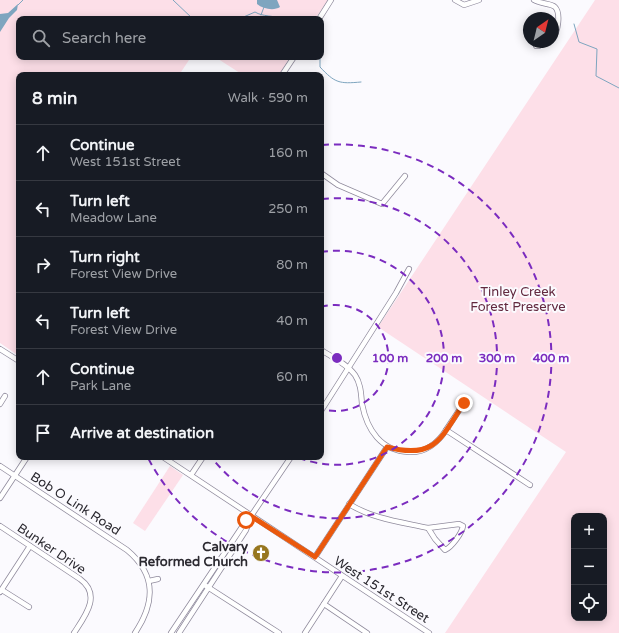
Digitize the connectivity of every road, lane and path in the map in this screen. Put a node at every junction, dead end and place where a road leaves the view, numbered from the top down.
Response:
1 (331, 0) edge
2 (455, 0) edge
3 (479, 0) edge
4 (534, 0) edge
5 (557, 12) edge
6 (321, 16) edge
7 (292, 60) edge
8 (284, 72) edge
9 (324, 175) edge
10 (405, 176) dead end
11 (409, 269) dead end
12 (0, 349) edge
13 (324, 352) edge
14 (16, 359) edge
15 (349, 368) junction
16 (5, 396) dead end
17 (464, 403) dead end
18 (0, 404) edge
19 (324, 406) edge
20 (446, 430) junction
21 (387, 447) junction
22 (25, 460) edge
23 (168, 460) edge
24 (201, 460) edge
25 (289, 460) edge
26 (0, 466) edge
27 (191, 475) junction
28 (15, 476) junction
29 (530, 486) dead end
30 (0, 498) edge
31 (349, 504) junction
32 (251, 516) junction
33 (0, 526) edge
34 (428, 528) junction
35 (30, 546) junction
36 (315, 557) junction
37 (342, 576) junction
38 (158, 579) dead end
39 (149, 581) junction
40 (204, 584) junction
41 (209, 587) junction
42 (1, 591) edge
43 (324, 604) junction
44 (29, 607) dead end
45 (74, 633) edge
46 (135, 633) edge
47 (171, 633) edge
48 (179, 633) edge
49 (278, 633) edge
50 (305, 633) edge
51 (367, 633) edge
52 (429, 633) edge

1 - 6 street
2 - 3 street
4 - 5 street
7 - 8 street
9 - 10 street
11 - 15 street
12 - 14 street
13 - 15 street
15 - 19 street
15 - 21 street
16 - 18 street
17 - 20 street
20 - 21 street
20 - 29 street
21 - 31 street
22 - 28 street
23 - 27 street, West 151st Street
24 - 27 street
25 - 32 street
26 - 28 street, Bob O Link Road
27 - 32 street, West 151st Street
28 - 30 street
28 - 39 street, Bob O Link Road
31 - 34 street
31 - 36 street
32 - 36 street, West 151st Street
32 - 40 street
32 - 41 street
33 - 35 street, Bunker Drive
34 - 34 street
35 - 42 street
35 - 45 street, Bunker Drive
36 - 37 street, West 151st Street
37 - 43 street
37 - 52 street, West 151st Street
38 - 39 street
39 - 46 street
40 - 41 street
40 - 47 street
41 - 48 street
41 - 49 street
42 - 44 street
43 - 50 street
43 - 51 street

